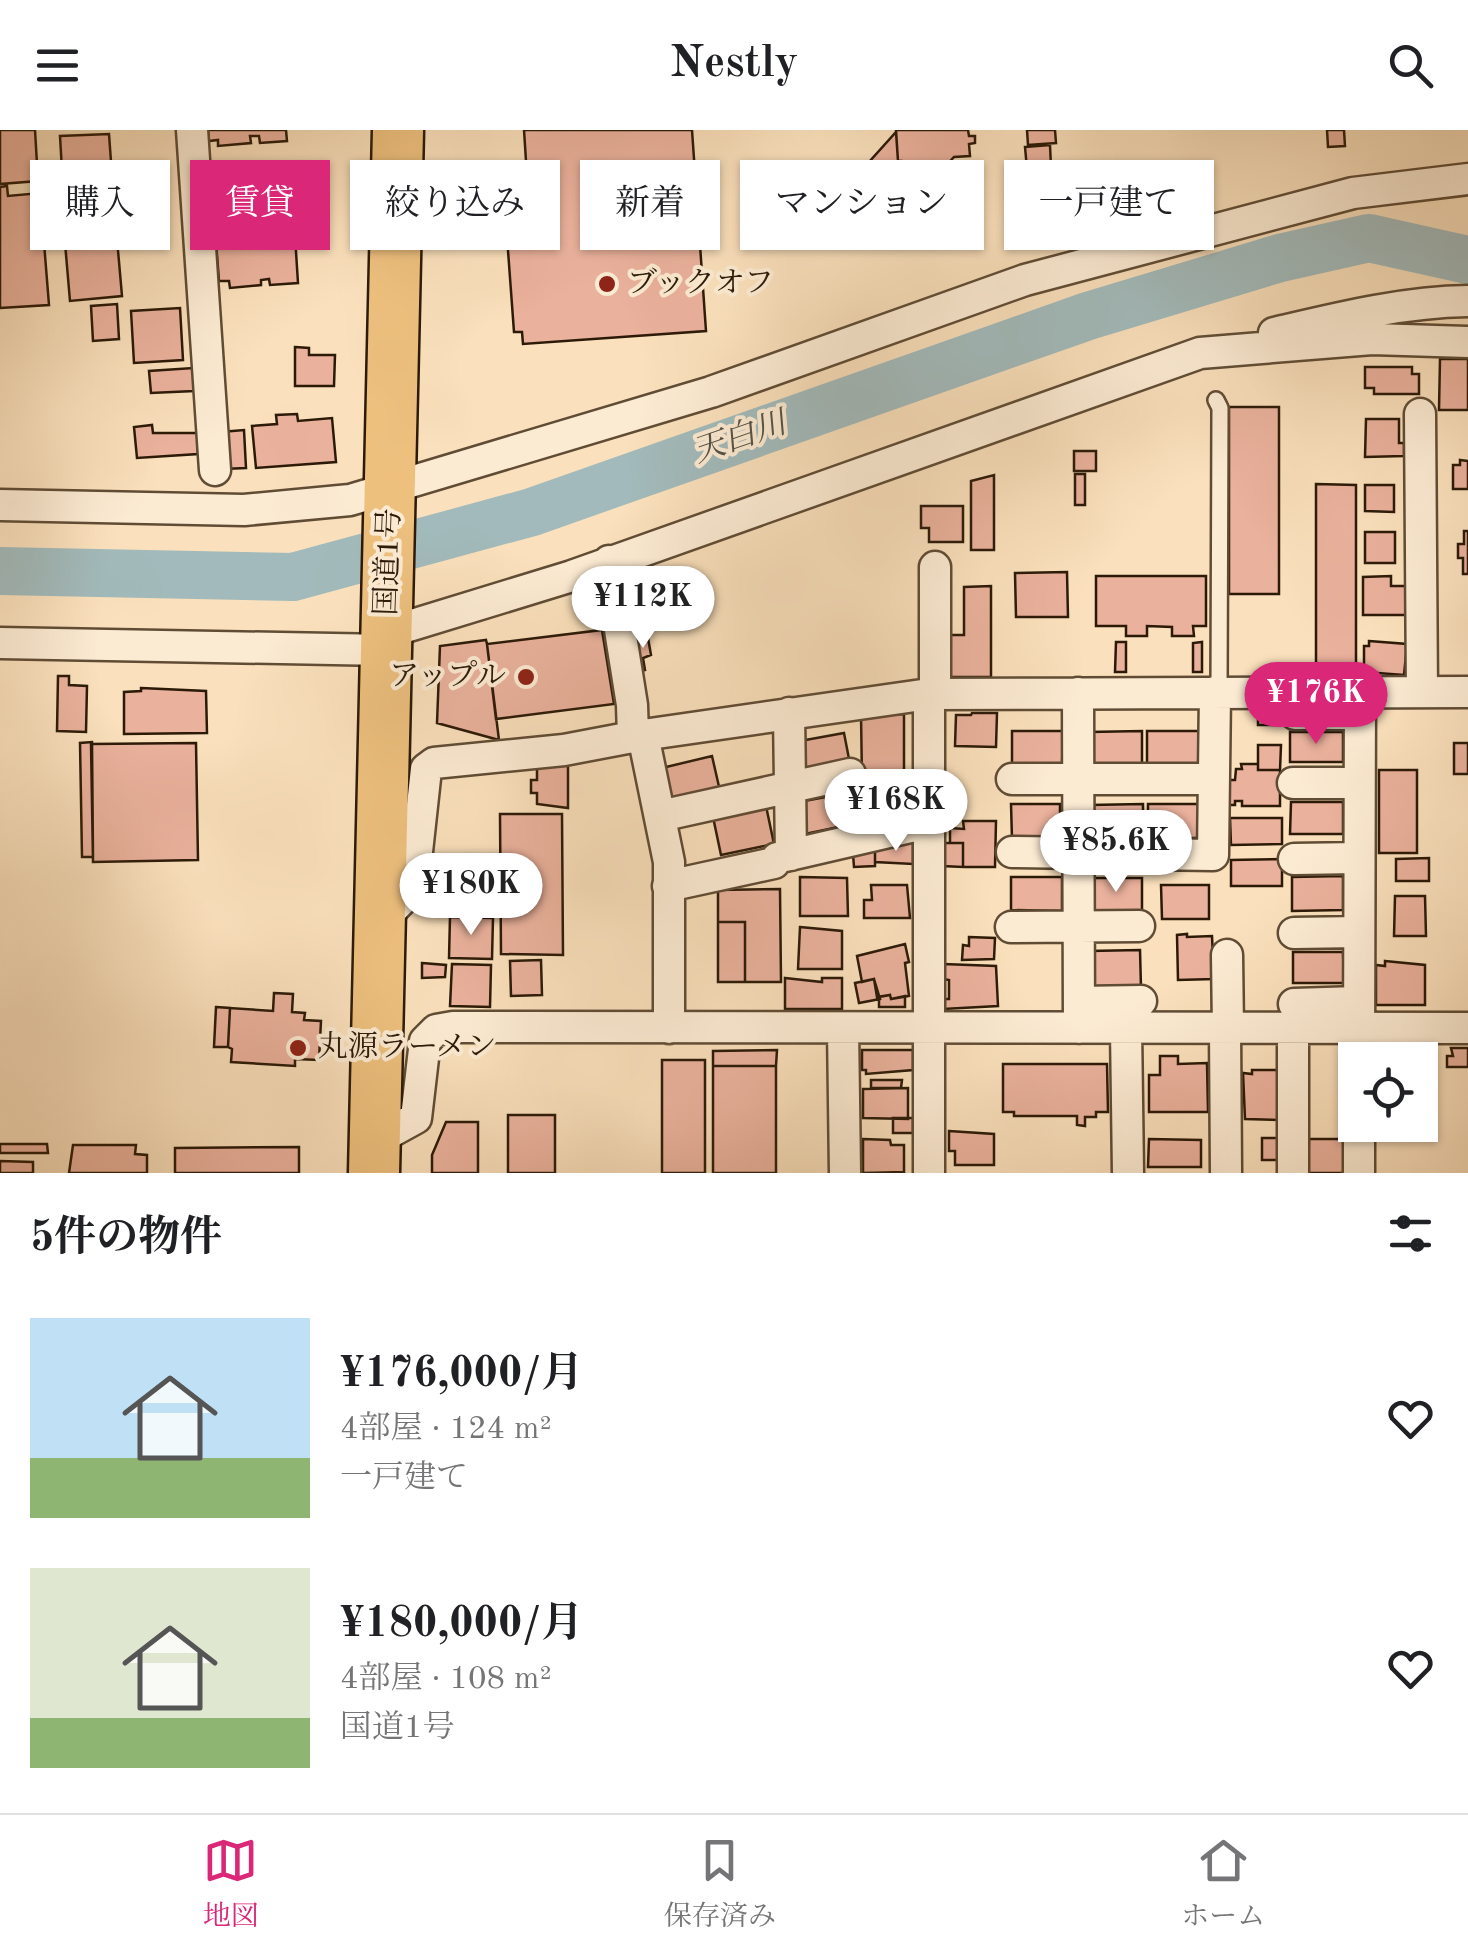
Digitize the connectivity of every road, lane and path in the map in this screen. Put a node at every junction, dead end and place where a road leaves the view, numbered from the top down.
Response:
1 (192, 130) edge
2 (398, 130) edge
3 (1468, 178) edge
4 (1468, 301) edge
5 (1468, 342) edge
6 (1229, 349) junction
7 (1216, 400) dead end
8 (1420, 414) dead end
9 (214, 470) dead end
10 (392, 486) junction
11 (0, 505) edge
12 (609, 561) junction
13 (935, 567) dead end
14 (386, 642) junction
15 (0, 644) edge
16 (1217, 692) junction
17 (1422, 692) junction
18 (1468, 692) edge
19 (1078, 693) junction
20 (932, 694) junction
21 (1360, 702) junction
22 (789, 713) junction
23 (1295, 714) dead end
24 (638, 736) junction
25 (850, 774) dead end
26 (1078, 778) junction
27 (1214, 778) junction
28 (1012, 779) dead end
29 (1293, 783) dead end
30 (1359, 784) junction
31 (790, 787) junction
32 (660, 816) junction
33 (928, 823) junction
34 (1012, 852) dead end
35 (1078, 852) junction
36 (791, 855) junction
37 (1359, 858) junction
38 (1294, 859) dead end
39 (668, 886) junction
40 (381, 921) junction
41 (1139, 926) dead end
42 (1011, 927) dead end
43 (1078, 927) junction
44 (1359, 932) junction
45 (1294, 933) dead end
46 (1227, 955) dead end
47 (1134, 1014) junction
48 (1079, 1015) junction
49 (1358, 1015) junction
50 (1294, 1016) junction
51 (668, 1028) junction
52 (843, 1028) junction
53 (928, 1028) junction
54 (1226, 1028) junction
55 (1468, 1028) edge
56 (1358, 1042) edge
57 (1358, 1142) edge
58 (375, 1157) edge
59 (844, 1173) edge
60 (929, 1173) edge
61 (1128, 1173) edge
62 (1226, 1173) edge
63 (1293, 1173) edge
64 (1359, 1173) edge

1 - 9 street
2 - 10 highway, 国道1号
3 - 10 street
4 - 6 street
5 - 6 street
6 - 12 street
7 - 16 lane
8 - 17 street
10 - 11 street
10 - 14 highway, 国道1号
12 - 14 street
12 - 24 street
13 - 20 street
14 - 15 street
14 - 40 highway, 国道1号
16 - 19 street
16 - 21 street
16 - 27 street
17 - 18 street
17 - 21 street
19 - 20 street
19 - 26 street
20 - 22 street
20 - 33 street
21 - 23 street
21 - 30 street
22 - 24 street
22 - 31 street
24 - 32 street
24 - 40 street
25 - 31 street
26 - 27 street
26 - 28 street
26 - 35 street
27 - 35 street
29 - 30 street
30 - 37 street
31 - 32 street
31 - 36 street
32 - 39 street
33 - 36 street
33 - 53 street
34 - 35 street
35 - 43 street
36 - 39 street
37 - 38 street
37 - 44 street
39 - 51 street
40 - 58 highway, 国道1号
41 - 43 street
42 - 43 street
43 - 48 street
44 - 45 street
44 - 49 street
46 - 54 street
47 - 48 street
47 - 54 street
47 - 61 street
48 - 53 street
49 - 50 street
49 - 55 street
49 - 56 street
50 - 54 street
50 - 63 street
51 - 52 street
51 - 58 street
52 - 53 street
52 - 59 street
53 - 60 street
54 - 62 street
57 - 64 street

